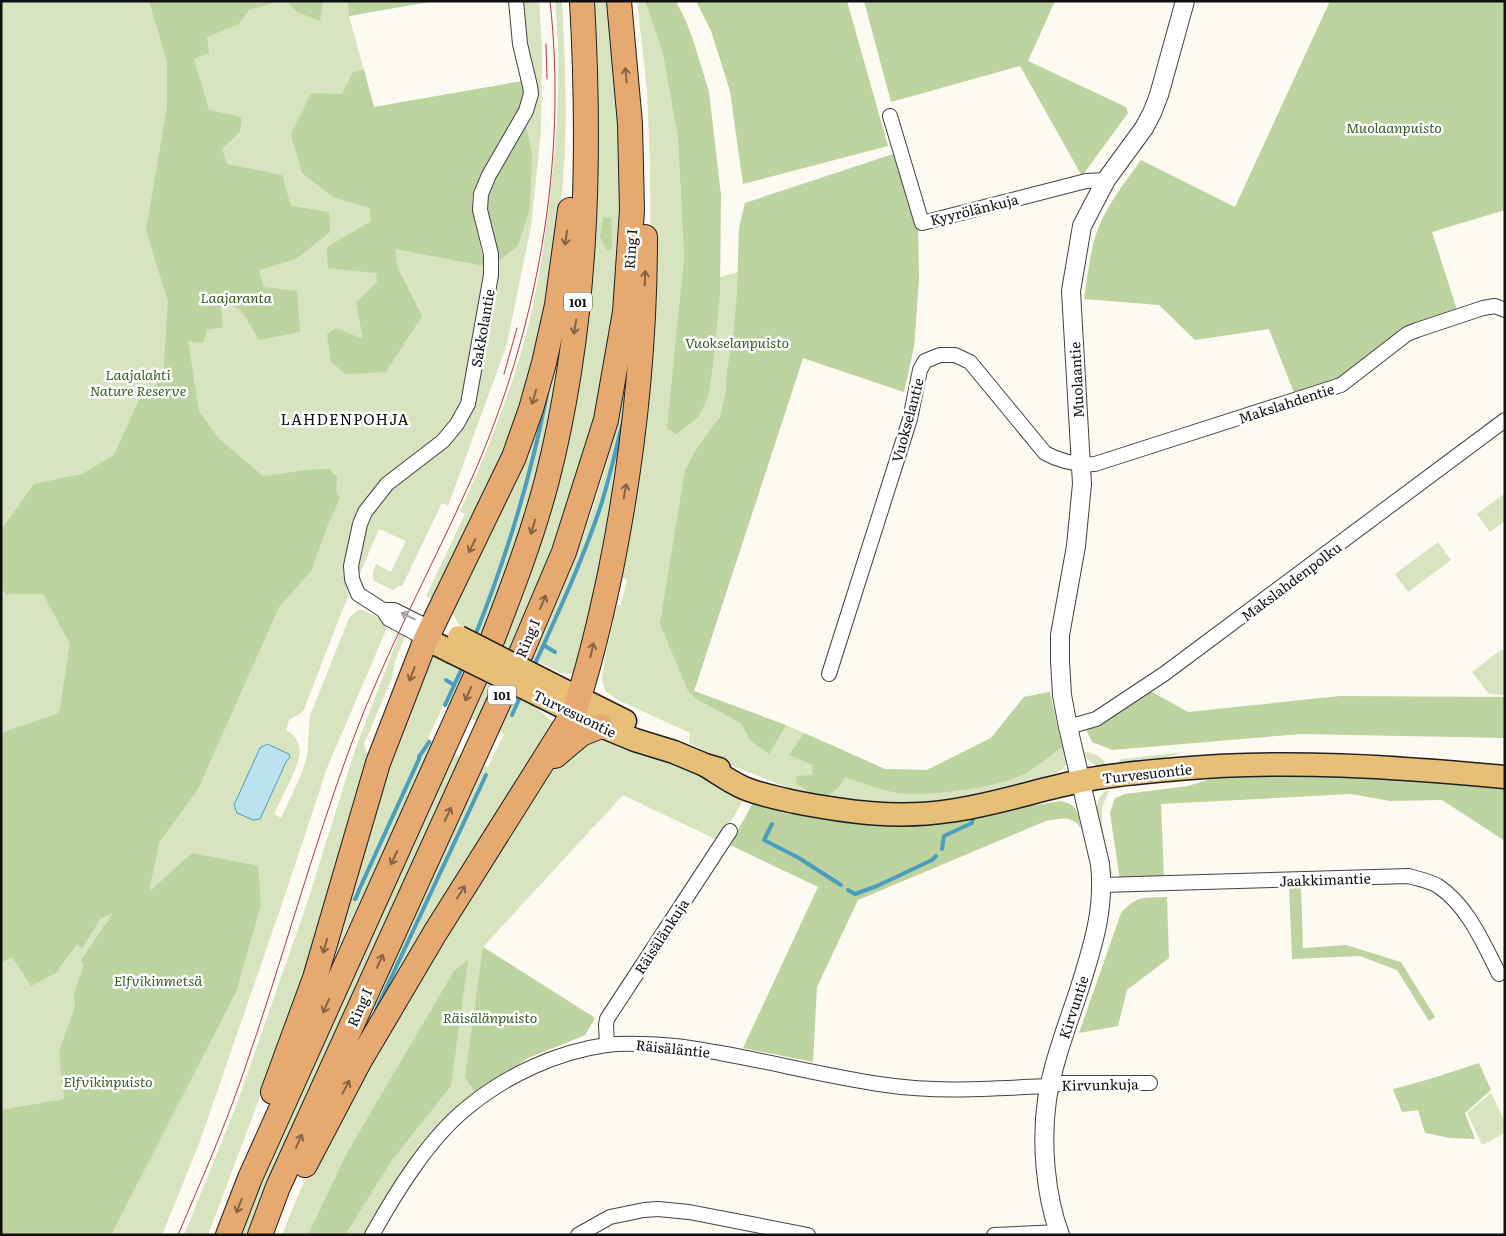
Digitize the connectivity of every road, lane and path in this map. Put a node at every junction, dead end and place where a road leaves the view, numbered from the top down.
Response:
1 (516, 1) edge
2 (582, 1) edge
3 (619, 1) edge
4 (1185, 1) edge
5 (890, 116) dead end
6 (588, 121) junction
7 (630, 124) junction
8 (1106, 180) junction
9 (1505, 310) edge
10 (1505, 420) edge
11 (1081, 465) junction
12 (429, 634) junction
13 (829, 674) dead end
14 (576, 705) junction
15 (601, 726) junction
16 (1068, 727) junction
17 (674, 752) junction
18 (537, 773) junction
19 (1505, 777) edge
20 (1080, 781) junction
21 (730, 831) dead end
22 (1102, 886) junction
23 (1499, 974) dead end
24 (607, 1045) junction
25 (1150, 1083) dead end
26 (1050, 1086) junction
27 (250, 1178) junction
28 (1059, 1233) edge
29 (228, 1235) edge
30 (260, 1235) edge
31 (271, 1235) edge
32 (372, 1235) edge
33 (578, 1235) edge
34 (808, 1235) edge
35 (994, 1235) edge

1 - 12 street, Sakkolantie
2 - 6 highway, 101
7 -> 3 highway, Ring I
4 - 8 street, Muolaantie
5 - 8 street, Kyyrölänkuja
6 -> 12 highway
6 -> 27 highway, 101
14 -> 7 highway
30 -> 7 highway, Ring I / 101
8 - 11 street, Muolaantie
9 - 11 street, Makslahdentie
10 - 16 street, Makslahdenpolku
11 - 13 street, Vuokselantie
11 - 16 street, Muolaantie
12 - 14 main road, Turvesuontie, bridge
12 -> 27 highway
14 - 15 main road, Turvesuontie
14 - 17 main road, Turvesuontie
14 - 18 highway
15 - 17 main road, Turvesuontie
15 - 18 highway
16 - 20 street, Muolaantie
17 - 20 main road, Turvesuontie
31 -> 18 highway
19 - 20 main road, Turvesuontie
20 - 22 street, Kirvuntie
21 - 24 street, Räisälänkuja
22 - 23 street, Jaakkimantie
22 - 26 street, Kirvuntie
24 - 26 street, Räisäläntie
24 - 32 street, Räisäläntie
25 - 26 street, Kirvunkuja
26 - 28 street, Kirvuntie
27 -> 29 highway, 101
28 - 35 street
33 - 34 street

